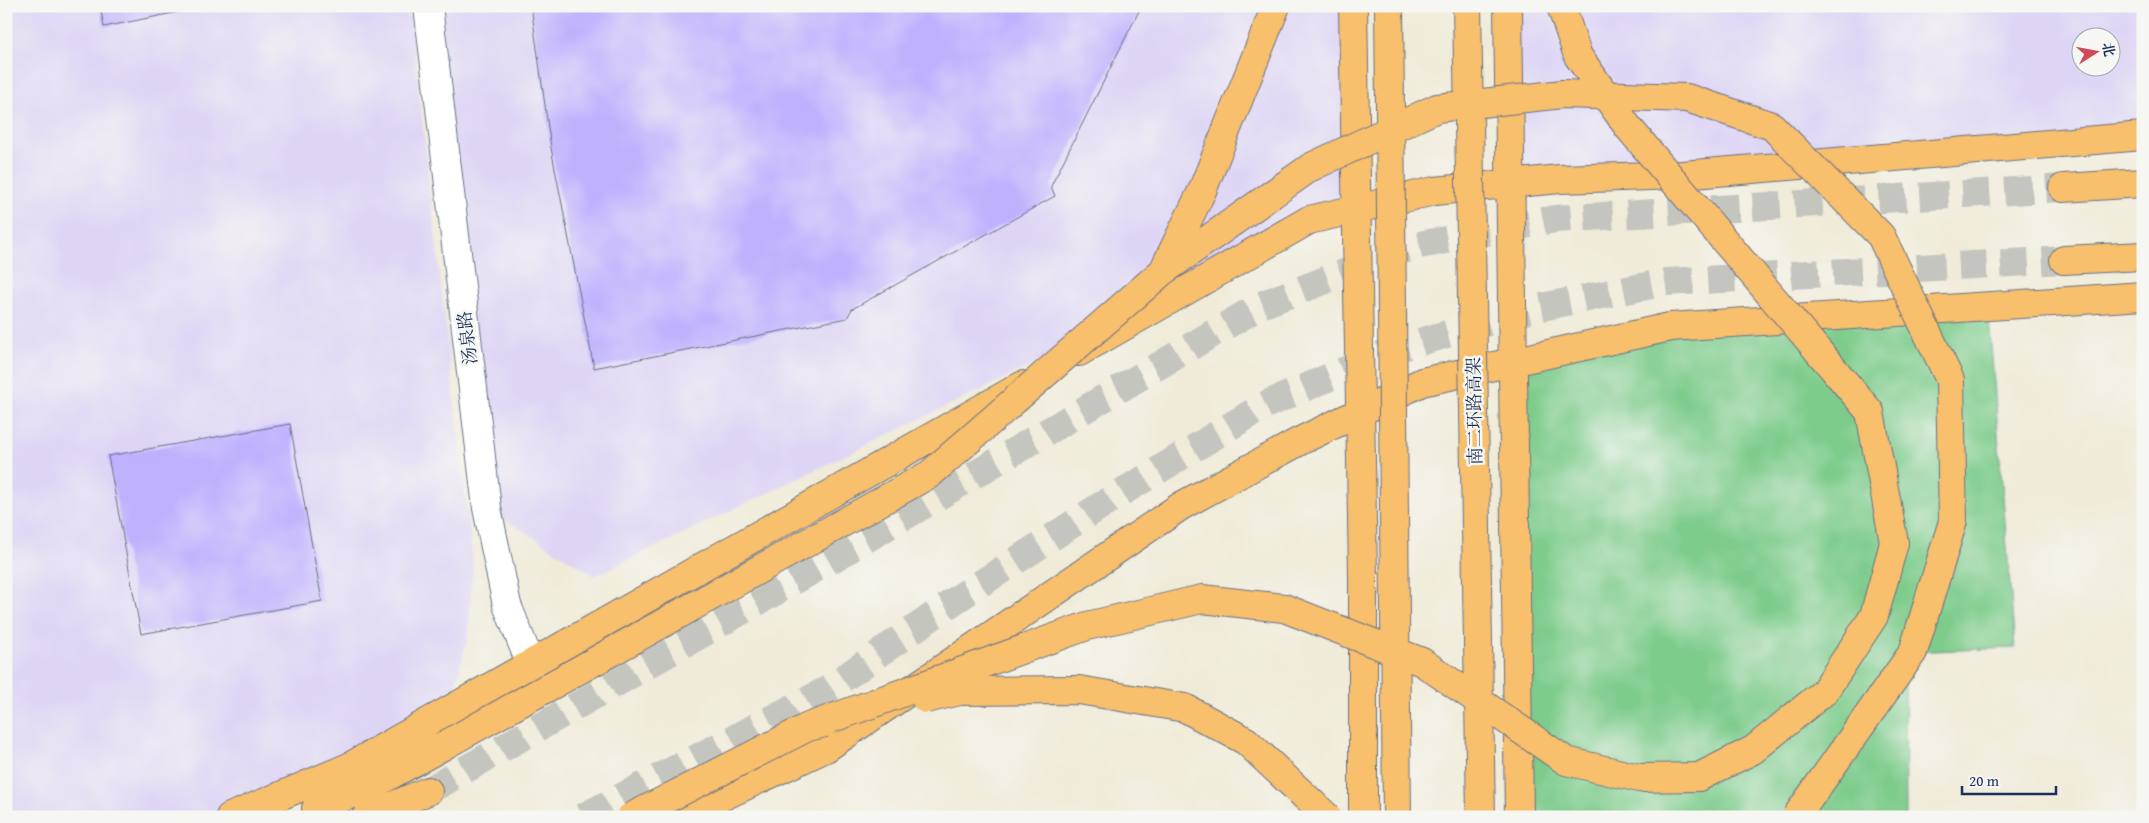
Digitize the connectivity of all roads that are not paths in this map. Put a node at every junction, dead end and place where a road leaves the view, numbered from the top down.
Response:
1 (428, 6) edge
2 (1276, 6) edge
3 (1353, 6) edge
4 (1389, 6) edge
5 (1467, 6) edge
6 (1508, 6) edge
7 (1561, 6) edge
8 (2143, 136) edge
9 (1510, 184) junction
10 (2143, 184) edge
11 (2064, 188) tunnel mouth
12 (1357, 209) junction
13 (2143, 256) edge
14 (2064, 260) tunnel mouth
15 (1163, 271) junction
16 (2143, 296) edge
17 (1513, 362) junction
18 (1360, 412) junction
19 (531, 665) junction
20 (808, 727) junction
21 (349, 767) junction
22 (428, 791) tunnel mouth
23 (312, 812) edge
24 (230, 817) edge
25 (366, 817) edge
26 (631, 817) edge
27 (679, 817) edge
28 (1327, 817) edge
29 (1363, 817) edge
30 (1397, 817) edge
31 (1481, 817) edge
32 (1519, 817) edge
33 (1796, 817) edge

1 - 19 street, 汤泉路
2 - 15 main road, bridge
3 - 12 main road
4 - 30 main road, bridge
5 - 31 main road, 南二环路高架, bridge
6 - 9 main road
7 - 20 main road, bridge
8 - 9 main road
9 - 12 main road
9 - 17 main road
10 - 11 main road
12 - 18 main road
12 - 19 main road
13 - 14 main road
15 - 23 main road, bridge
15 - 33 main road, bridge
16 - 17 main road
17 - 18 main road
17 - 32 main road
18 - 27 main road
18 - 29 main road
19 - 21 main road
20 - 26 main road, bridge
20 - 28 main road, bridge
21 - 23 main road
21 - 24 main road
22 - 25 main road

